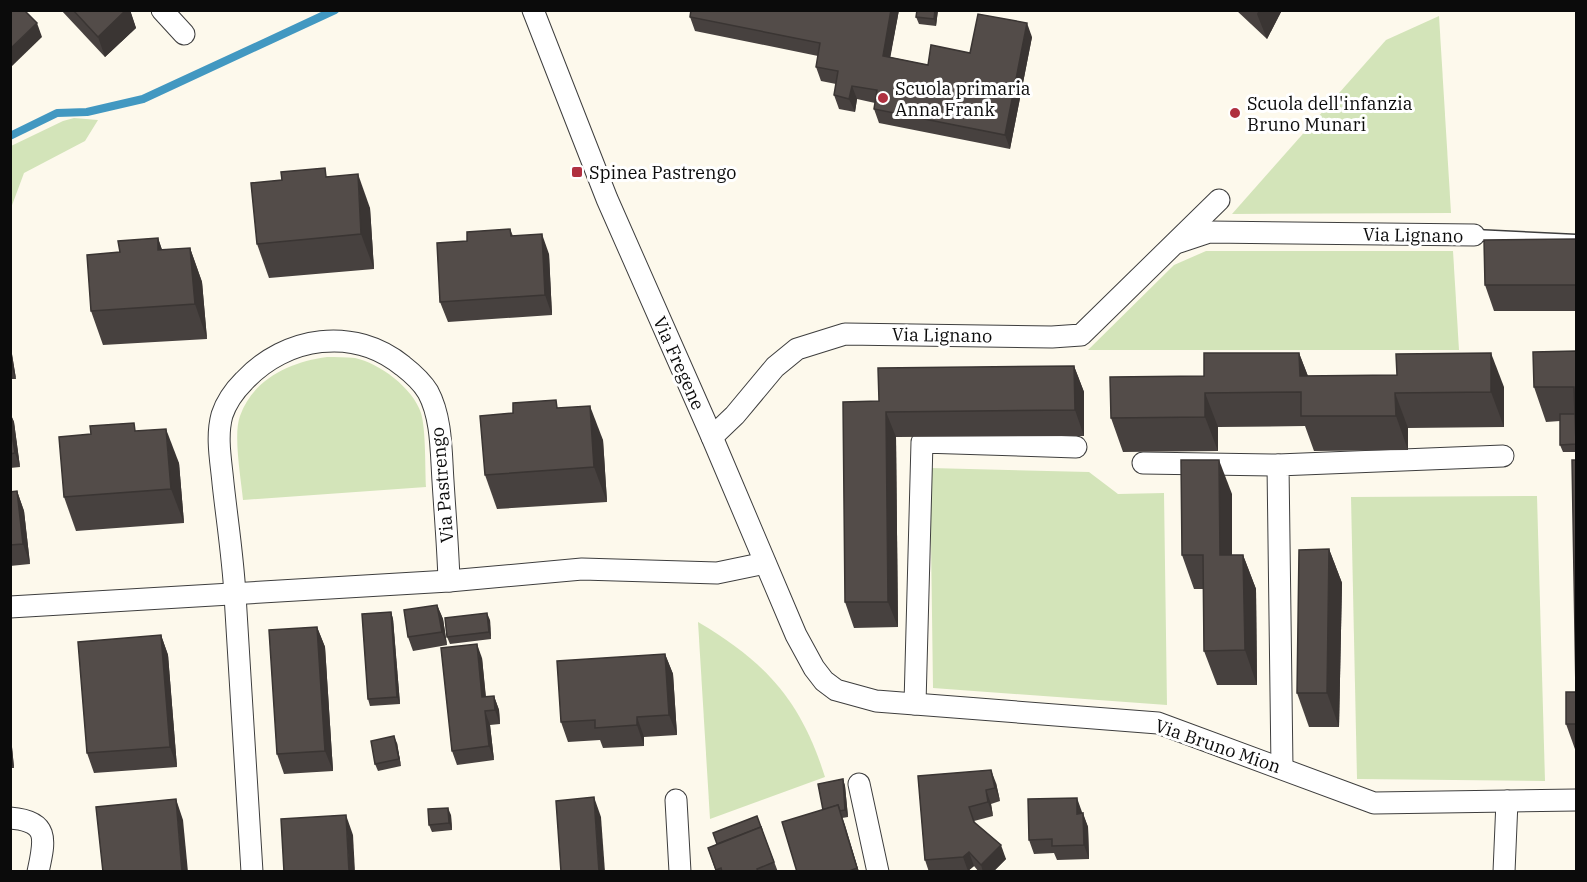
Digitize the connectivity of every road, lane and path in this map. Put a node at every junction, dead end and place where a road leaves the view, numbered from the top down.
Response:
1 (162, 10) edge
2 (533, 10) edge
3 (184, 34) dead end
4 (1219, 200) dead end
5 (1474, 235) joint
6 (1576, 240) edge
7 (1174, 244) junction
8 (712, 437) junction
9 (1076, 447) dead end
10 (1503, 456) dead end
11 (1143, 463) dead end
12 (1278, 465) junction
13 (765, 563) junction
14 (449, 581) junction
15 (235, 593) junction
16 (10, 608) edge
17 (852, 696) joint
18 (915, 704) junction
19 (1282, 768) junction
20 (859, 784) dead end
21 (676, 800) dead end
22 (1576, 800) edge
23 (1507, 801) junction
24 (10, 818) edge
25 (38, 872) edge
26 (252, 872) edge
27 (680, 872) edge
28 (878, 872) edge
29 (1504, 872) edge

1 - 3 street
2 - 8 street, Via Fregene
4 - 7 street, Via Lignano
5 - 6 lane
5 - 7 street, Via Lignano
7 - 8 street, Via Lignano
8 - 13 street, Via Fregene
9 - 18 street
10 - 12 street
11 - 12 street
12 - 19 street
13 - 14 street
13 - 17 street, Via Fregene
14 - 15 street
14 - 15 street, Via Pastrengo
15 - 16 street
15 - 26 street, Via Pastrengo
17 - 18 street, Via Bruno Mion
18 - 19 street, Via Bruno Mion
19 - 23 street, Via Bruno Mion
20 - 28 street
21 - 27 street
22 - 23 street, Via Bruno Mion
23 - 29 street
24 - 25 street

